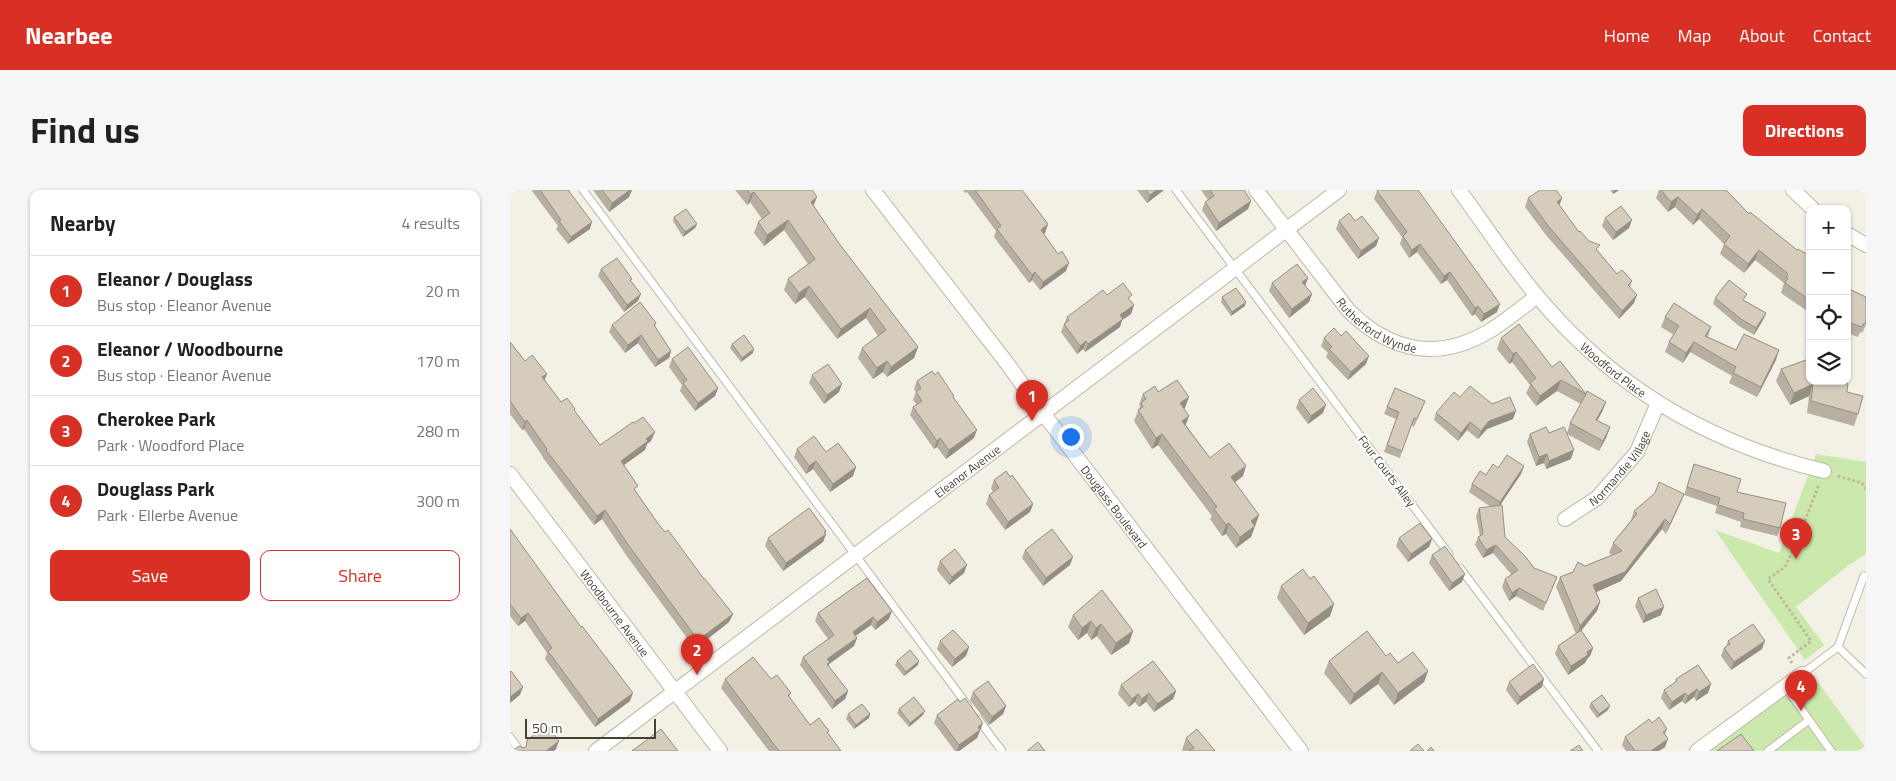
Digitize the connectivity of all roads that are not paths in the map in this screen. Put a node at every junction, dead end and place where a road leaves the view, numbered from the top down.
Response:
1 (583, 190) edge
2 (873, 190) edge
3 (1176, 190) edge
4 (1256, 190) edge
5 (1339, 190) edge
6 (1459, 190) edge
7 (1793, 190) edge
8 (1809, 205) edge
9 (1287, 229) junction
10 (1851, 236) edge
11 (1866, 245) edge
12 (1236, 268) junction
13 (1537, 296) junction
14 (1658, 403) junction
15 (1043, 413) junction
16 (1824, 471) road end
17 (510, 474) edge
18 (1565, 519) dead end
19 (854, 555) junction
20 (1866, 577) edge
21 (1838, 647) junction
22 (1802, 674) joint
23 (1866, 674) edge
24 (1785, 686) junction
25 (676, 692) junction
26 (1809, 720) junction
27 (510, 737) edge
28 (520, 751) edge
29 (596, 751) edge
30 (720, 751) edge
31 (1002, 751) edge
32 (1301, 751) edge
33 (1598, 751) edge
34 (1698, 751) edge
35 (1768, 751) edge
36 (1831, 751) edge

1 - 19 lane
2 - 15 street, Douglass Boulevard
3 - 12 lane, Four Courts Alley
4 - 9 street, Rutherford Wynde
5 - 9 street, Eleanor Avenue
6 - 13 street, Woodford Place
7 - 8 street
9 - 12 street, Eleanor Avenue
9 - 13 street, Rutherford Wynde
10 - 11 street
12 - 15 street, Eleanor Avenue
12 - 33 lane, Four Courts Alley
13 - 14 street, Woodford Place
14 - 16 street, Woodford Place
14 - 18 street, Normandie Village
15 - 19 street, Eleanor Avenue
15 - 32 street, Douglass Boulevard
17 - 25 street, Woodbourne Avenue
19 - 25 street, Eleanor Avenue
19 - 31 lane
20 - 21 lane
21 - 22 lane
21 - 23 lane
22 - 24 street
24 - 26 lane
24 - 34 street
25 - 29 street, Eleanor Avenue
25 - 30 street, Woodbourne Avenue
26 - 35 lane
26 - 36 lane
27 - 28 lane

